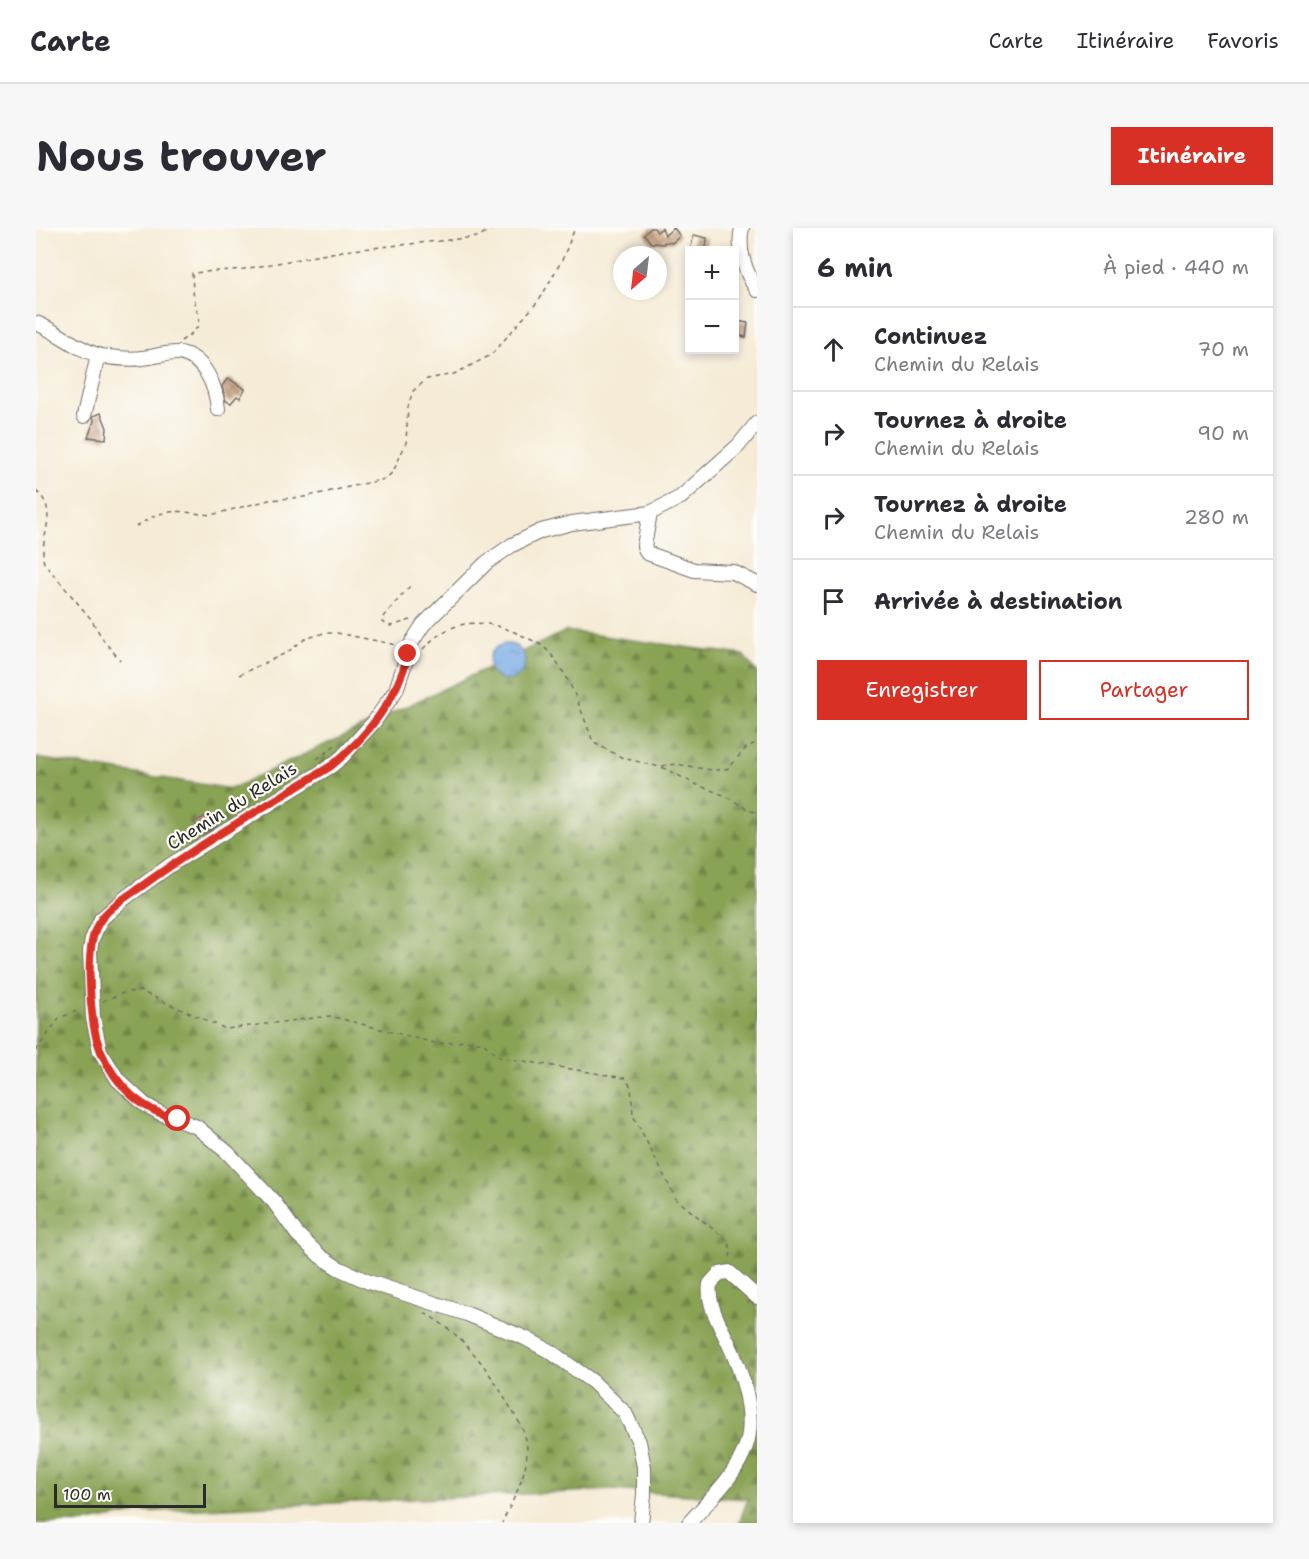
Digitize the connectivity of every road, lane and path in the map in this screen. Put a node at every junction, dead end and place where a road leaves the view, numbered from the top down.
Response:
1 (494, 228) edge
2 (575, 228) edge
3 (742, 228) edge
4 (757, 290) edge
5 (36, 322) edge
6 (176, 345) dead end
7 (98, 355) junction
8 (218, 409) dead end
9 (84, 416) dead end
10 (757, 423) edge
11 (36, 491) edge
12 (650, 513) junction
13 (136, 526) dead end
14 (757, 584) edge
15 (411, 585) dead end
16 (412, 619) dead end
17 (410, 648) junction
18 (120, 660) dead end
19 (239, 675) dead end
20 (342, 740) dead end
21 (757, 742) edge
22 (316, 761) dead end
23 (661, 766) junction
24 (280, 783) dead end
25 (757, 812) edge
26 (219, 818) dead end
27 (92, 1005) junction
28 (36, 1051) edge
29 (729, 1272) junction
30 (757, 1297) edge
31 (420, 1311) dead end
32 (502, 1523) edge
33 (641, 1523) edge
34 (689, 1523) edge

1 - 6 path
2 - 13 path
3 - 4 street
5 - 7 street
7 - 8 street
7 - 9 street
10 - 12 street, Chemin du Relais
11 - 18 path
12 - 14 street
12 - 17 street, Chemin du Relais
15 - 16 path
17 - 19 path
17 - 23 path
17 - 27 street, Chemin du Relais
20 - 22 path
21 - 23 path
23 - 25 path
24 - 26 path
27 - 28 path
27 - 29 path
27 - 33 street, Chemin du Relais
29 - 30 street
29 - 34 street
31 - 32 path

